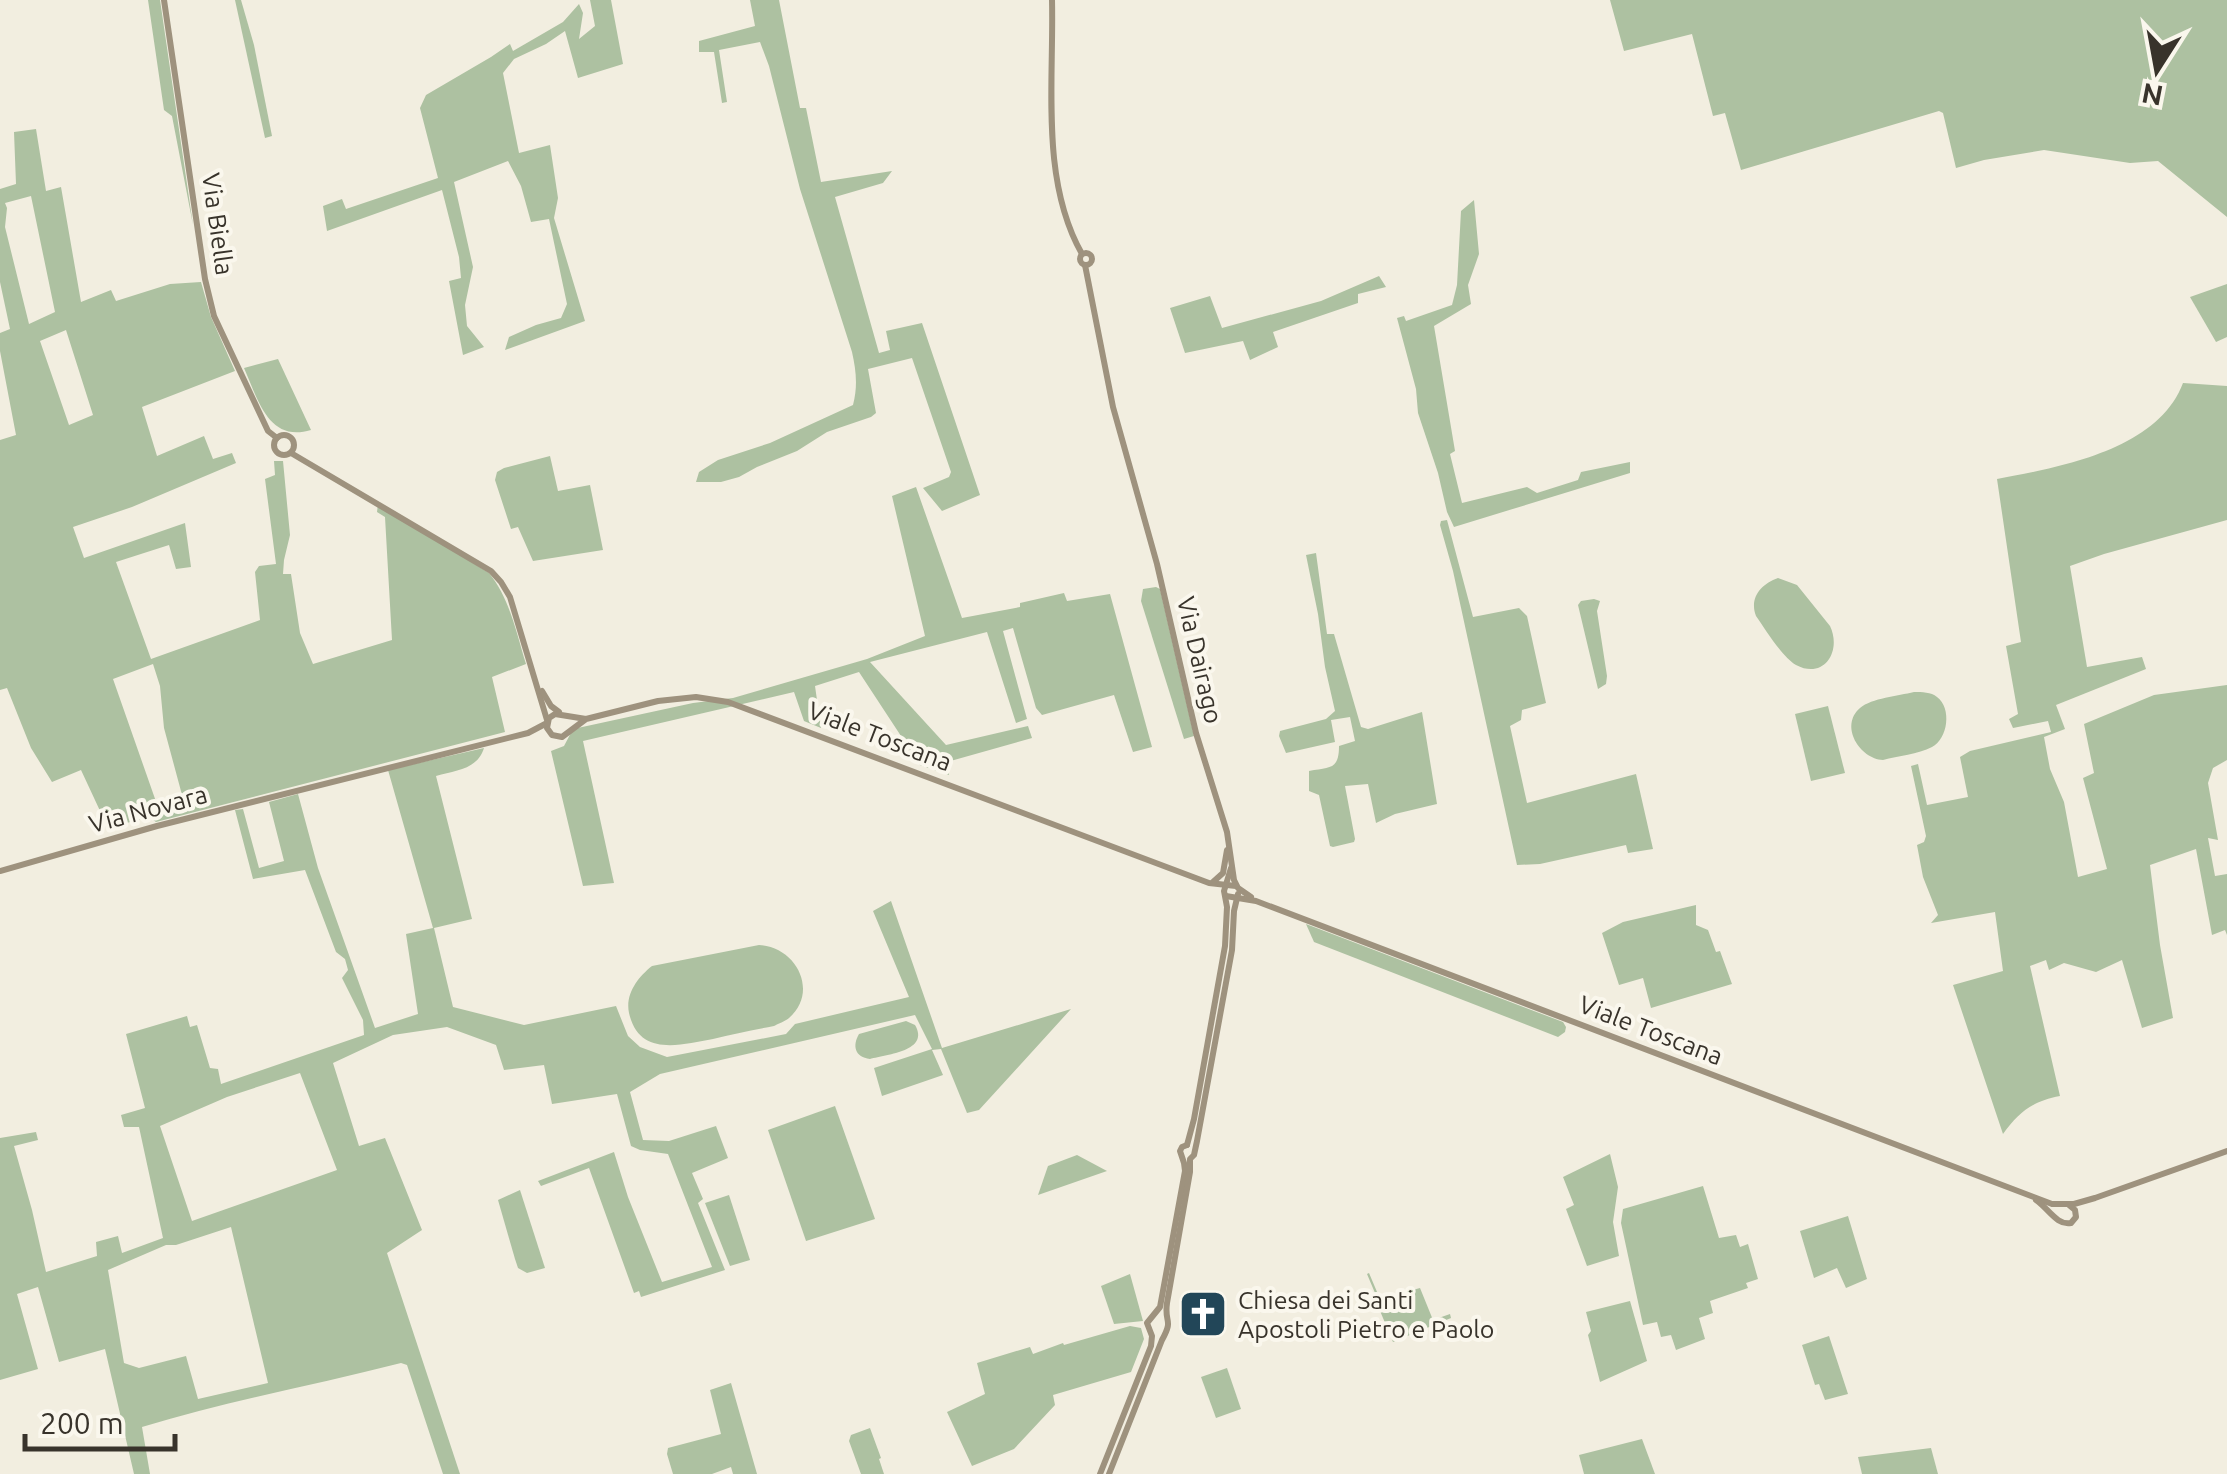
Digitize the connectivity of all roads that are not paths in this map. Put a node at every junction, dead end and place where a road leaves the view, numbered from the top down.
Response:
1 (164, 0) edge
2 (1052, 0) edge
3 (277, 438) junction
4 (290, 453) junction
5 (536, 682) junction
6 (565, 715) junction
7 (586, 719) junction
8 (547, 722) junction
9 (570, 730) junction
10 (528, 733) junction
11 (552, 735) junction
12 (307, 788) joint
13 (1229, 839) junction
14 (1231, 867) junction
15 (0, 872) edge
16 (1210, 883) junction
17 (1237, 890) junction
18 (1226, 892) junction
19 (1187, 1145) junction
20 (2227, 1150) edge
21 (1189, 1157) junction
22 (2032, 1197) junction
23 (2095, 1198) junction
24 (2065, 1204) junction
25 (2076, 1217) junction
26 (2056, 1218) junction
27 (1157, 1313) junction
28 (1166, 1316) junction
29 (1166, 1333) junction
30 (1152, 1334) junction
31 (1100, 1474) edge
32 (1109, 1474) edge

1 - 3 street, Via Biella
2 - 13 street, Via Dairago
3 - 4 street
3 - 4 street
4 - 5 street
5 - 6 street
5 - 8 street
6 - 7 street, Viale Toscana
6 - 8 street, Viale Toscana
6 - 9 street
7 - 9 street, Viale Toscana
7 - 16 street, Viale Toscana
8 - 10 street, Viale Toscana
8 - 11 street
9 - 11 street, Viale Toscana
10 - 11 street, Viale Toscana
10 - 12 street, Viale Toscana
12 - 15 street, Via Novara
13 - 14 street, Via Dairago
13 - 16 street
14 - 17 street
14 - 18 street
16 - 18 street, Viale Toscana
17 - 18 street
17 - 18 street
17 - 21 street
17 - 22 street, Viale Toscana
18 - 19 street
19 - 21 street
19 - 21 street
20 - 23 street
21 - 27 street
21 - 28 street
22 - 24 street, Viale Toscana
22 - 26 street, Viale Toscana
23 - 24 street
23 - 25 street
24 - 25 street
24 - 26 street
25 - 26 street
27 - 28 street
27 - 30 street
28 - 29 street
29 - 30 street
29 - 32 street
30 - 31 street

